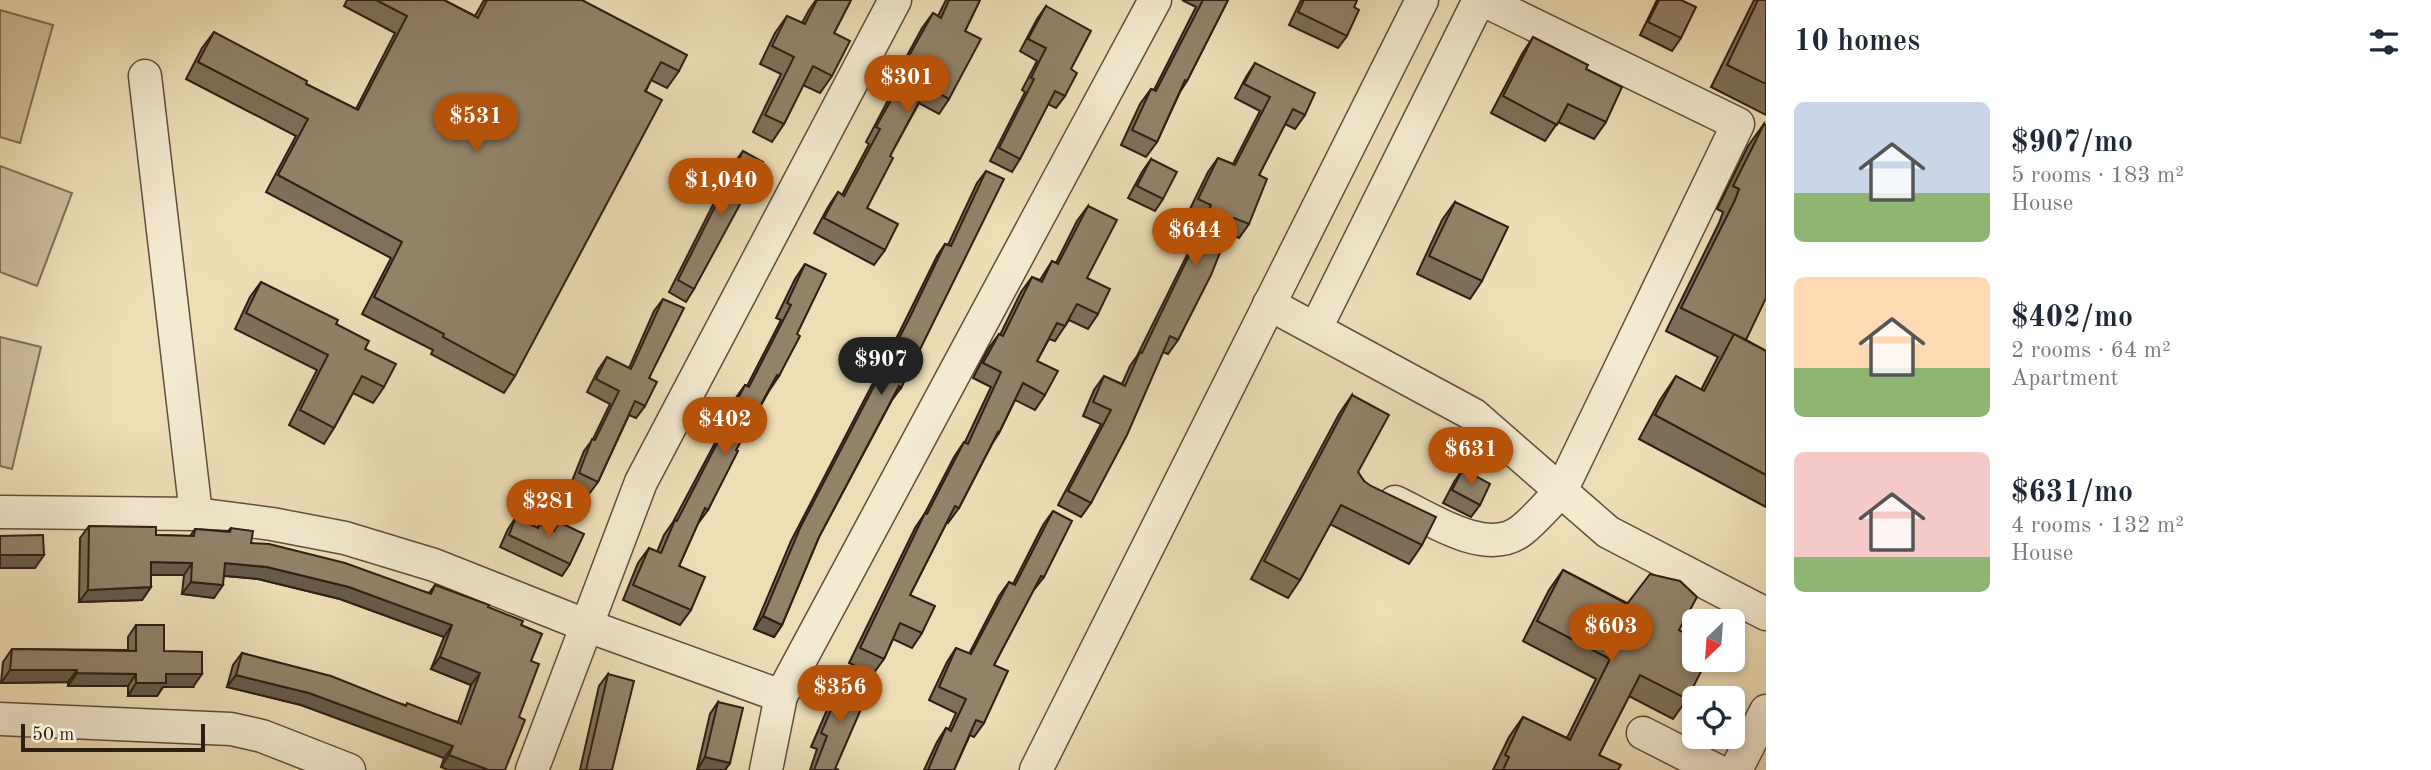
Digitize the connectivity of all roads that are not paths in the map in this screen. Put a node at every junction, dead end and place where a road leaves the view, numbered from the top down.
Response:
1 (895, 0) edge
2 (1155, 0) edge
3 (1422, 0) edge
4 (1481, 0) edge
5 (145, 76) dead end
6 (1752, 130) edge
7 (1269, 304) junction
8 (1316, 328) junction
9 (1366, 488) edge
10 (1560, 491) junction
11 (0, 512) edge
12 (196, 514) junction
13 (1766, 614) edge
14 (585, 625) junction
15 (782, 696) junction
16 (1766, 710) edge
17 (0, 719) edge
18 (1643, 733) dead end
19 (349, 770) edge
20 (533, 770) edge
21 (766, 770) edge
22 (1035, 770) edge
23 (1716, 770) edge
24 (1736, 770) edge

1 - 14 street
2 - 15 street
3 - 7 street
4 - 6 street
4 - 8 street
5 - 12 street
6 - 10 street
7 - 8 street
7 - 22 street
8 - 10 street
9 - 10 street
10 - 13 street
11 - 12 street
12 - 14 street
14 - 15 street
14 - 20 street
15 - 21 street
16 - 24 street
17 - 19 street
18 - 23 street

